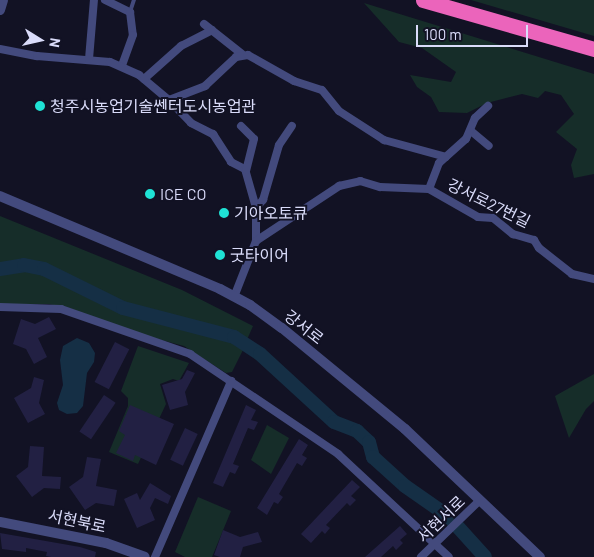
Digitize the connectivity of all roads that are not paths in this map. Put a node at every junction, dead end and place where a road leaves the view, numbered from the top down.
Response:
1 (2, 0) edge
2 (94, 0) edge
3 (105, 0) edge
4 (134, 0) edge
5 (412, 0) edge
6 (453, 0) edge
7 (430, 2) edge
8 (0, 10) edge
9 (130, 12) junction
10 (204, 24) dead end
11 (212, 30) junction
12 (594, 40) edge
13 (0, 49) edge
14 (594, 49) edge
15 (242, 54) junction
16 (89, 59) junction
17 (122, 66) junction
18 (144, 79) junction
19 (168, 100) junction
20 (488, 106) dead end
21 (241, 126) dead end
22 (292, 126) dead end
23 (472, 131) junction
24 (489, 146) dead end
25 (446, 157) junction
26 (246, 170) junction
27 (429, 189) junction
28 (0, 196) edge
29 (256, 208) junction
30 (256, 241) junction
31 (594, 279) edge
32 (234, 297) junction
33 (0, 307) edge
34 (231, 381) junction
35 (480, 500) junction
36 (0, 522) edge
37 (438, 541) junction
38 (145, 557) edge
39 (155, 557) edge
40 (421, 557) edge
41 (449, 557) edge
42 (540, 557) edge

1 - 8 street
2 - 16 street
3 - 9 street
4 - 9 lane
5 - 7 highway
6 - 12 highway
7 - 14 highway
9 - 17 street
10 - 11 street
11 - 15 street
11 - 18 street
13 - 16 street
15 - 19 street
15 - 25 street
16 - 17 street
17 - 18 street
18 - 19 street
19 - 26 street
20 - 23 street
21 - 26 street
22 - 29 street
23 - 24 street
23 - 25 street
25 - 27 street
26 - 29 street
27 - 30 street, 강서로27번길
27 - 31 street, 강서로27번길
28 - 32 street, 강서로
29 - 30 street
30 - 32 street
32 - 35 street, 강서로
33 - 34 street
34 - 37 street
34 - 39 street
35 - 37 street, 서현서로
35 - 42 street, 강서로
36 - 38 street, 서현북로
37 - 40 street, 서현서로
37 - 41 street

